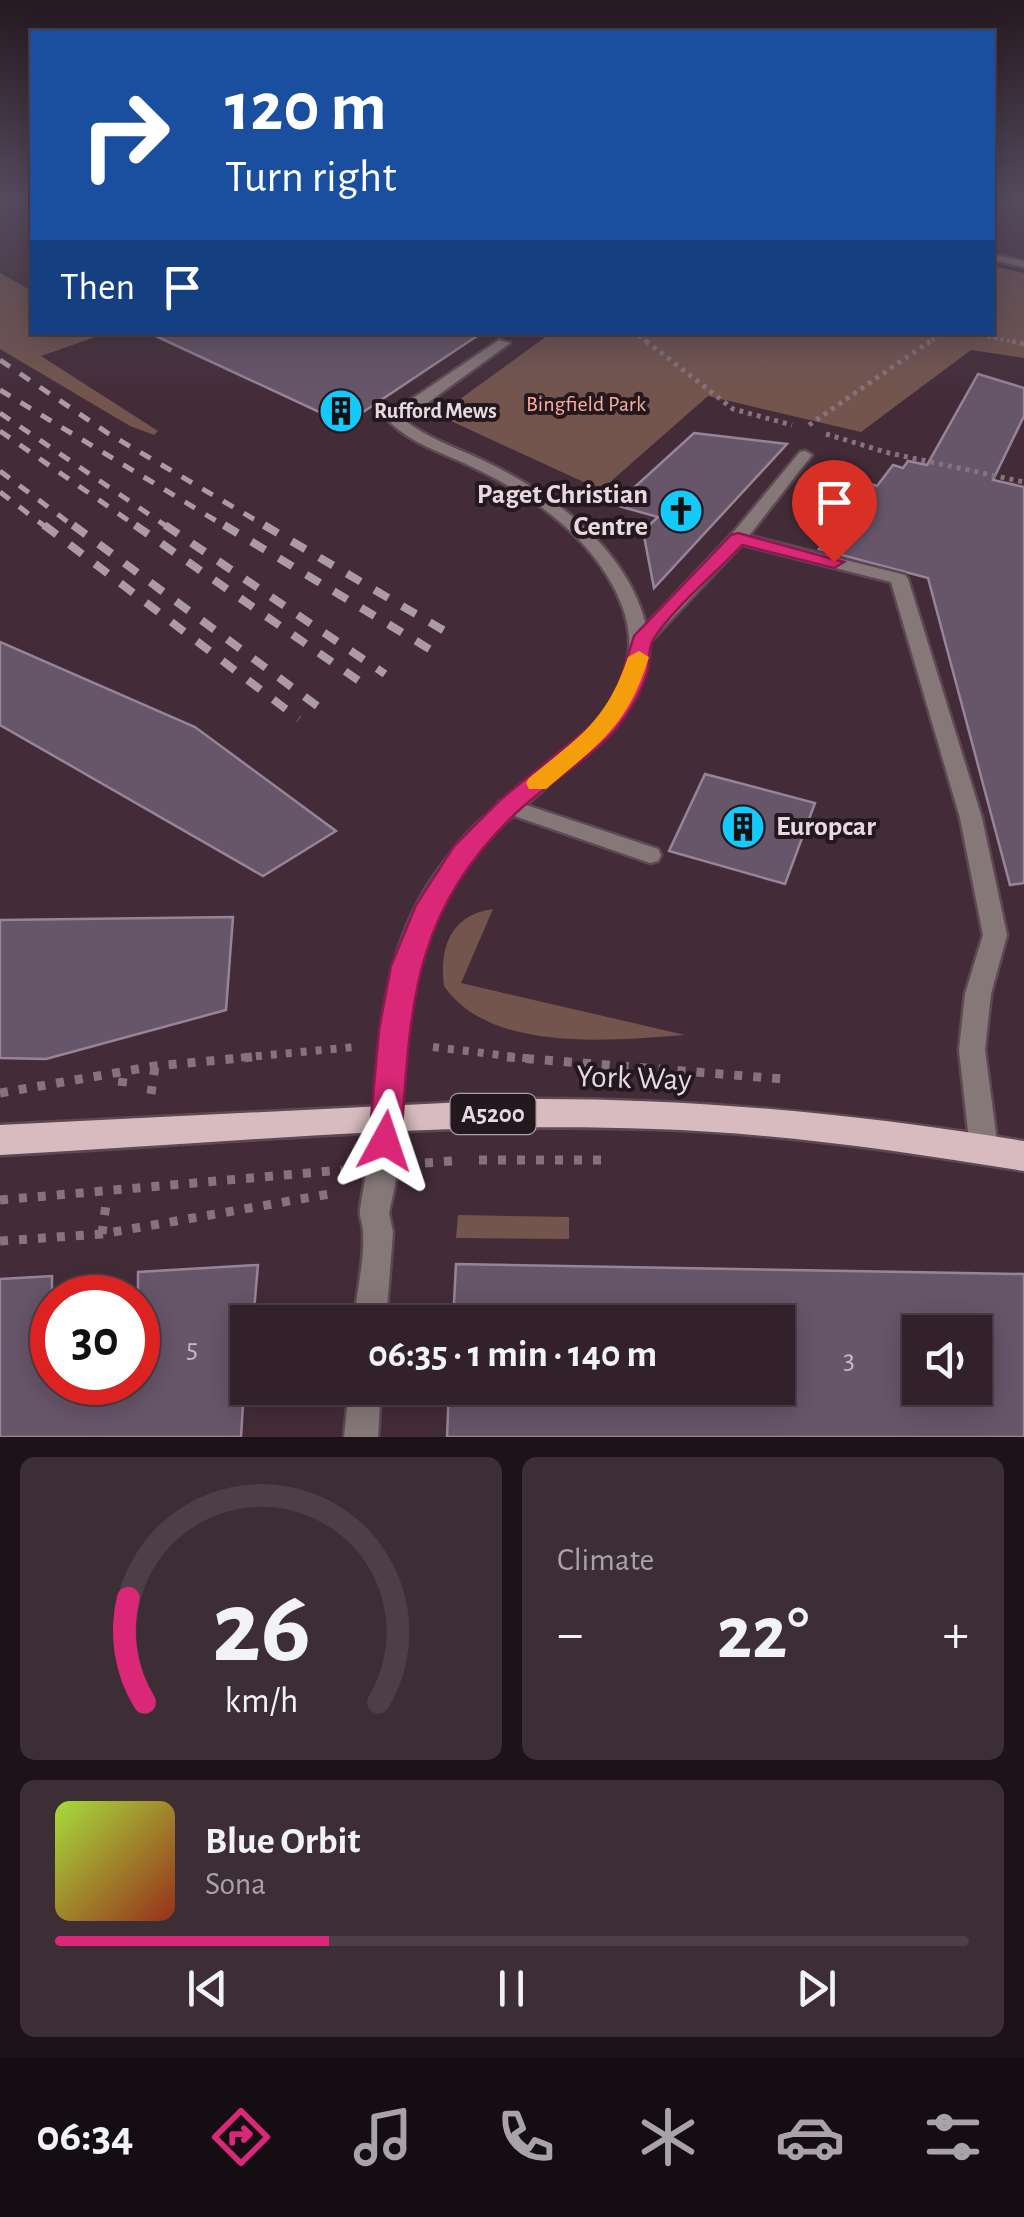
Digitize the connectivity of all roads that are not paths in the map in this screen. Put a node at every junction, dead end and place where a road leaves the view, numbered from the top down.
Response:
1 (504, 343) dead end
2 (805, 455) dead end
3 (738, 538) junction
4 (641, 640) junction
5 (508, 806) junction
6 (650, 855) dead end
7 (387, 1116) junction
8 (0, 1140) edge
9 (984, 1150) junction
10 (1024, 1156) edge
11 (372, 1305) edge
12 (363, 1405) edge
13 (360, 1437) edge

1 - 4 street
2 - 3 street
3 - 4 street
3 - 9 street
4 - 5 street
5 - 6 street
5 - 7 street
7 - 8 main road, York Way / A5200
7 - 9 main road, York Way / A5200
7 - 11 street
9 - 10 main road, York Way / A5200
12 - 13 street

